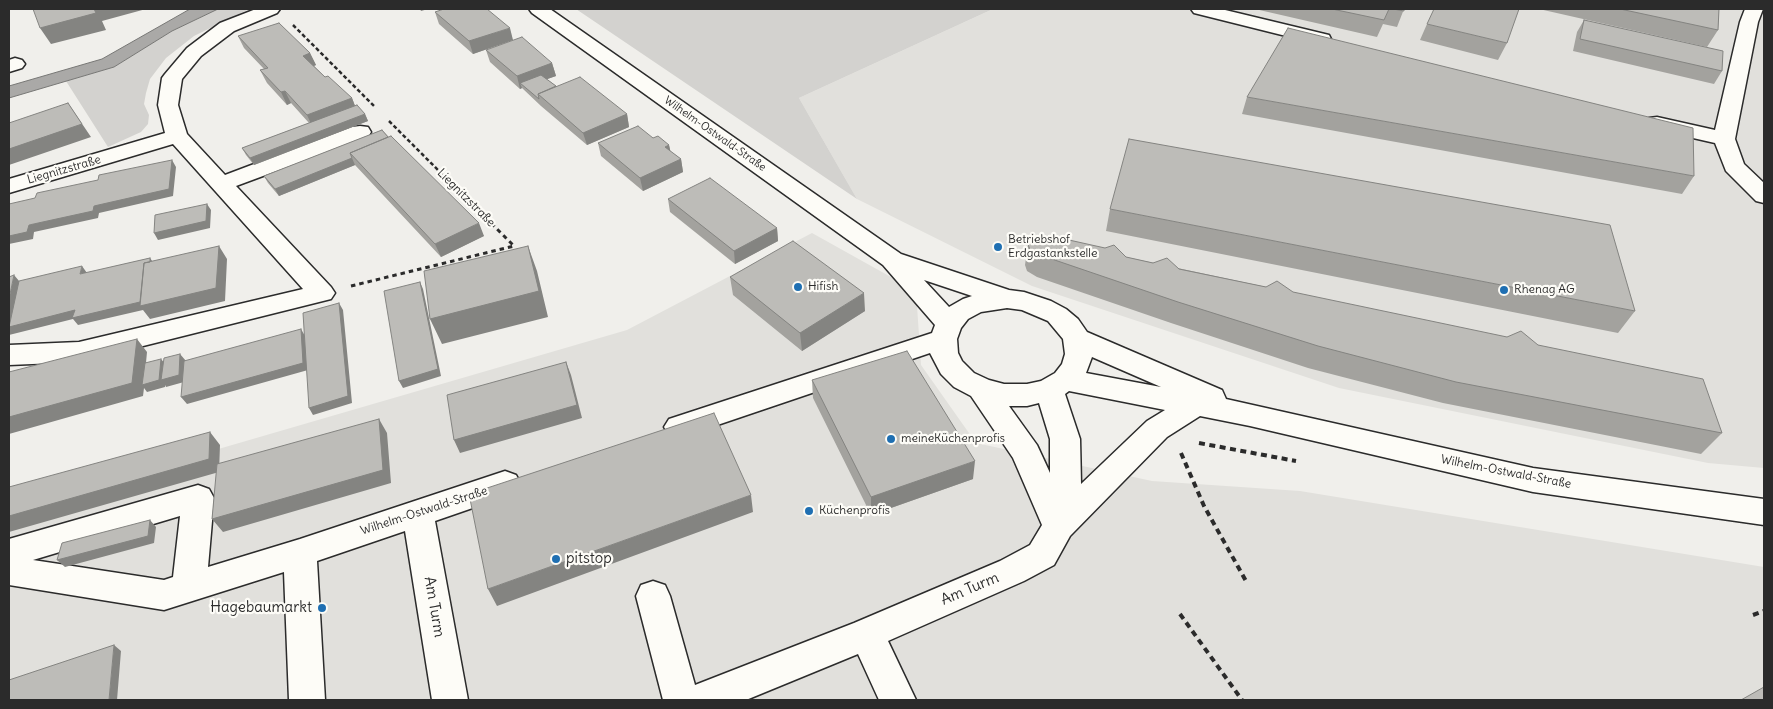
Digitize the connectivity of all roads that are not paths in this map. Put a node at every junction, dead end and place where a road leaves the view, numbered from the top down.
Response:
1 (271, 9) edge
2 (538, 9) edge
3 (1200, 9) edge
4 (1754, 9) edge
5 (1336, 43) edge
6 (1636, 118) edge
7 (360, 132) dead end
8 (177, 136) junction
9 (1724, 139) junction
10 (221, 184) junction
11 (9, 186) edge
12 (1764, 196) edge
13 (892, 259) junction
14 (1007, 299) junction
15 (946, 331) junction
16 (1077, 339) junction
17 (9, 355) edge
18 (1057, 385) junction
19 (981, 389) junction
20 (1194, 406) junction
21 (1250, 415) junction
22 (652, 435) edge
23 (531, 476) edge
24 (1764, 512) edge
25 (418, 514) junction
26 (1059, 526) junction
27 (9, 553) edge
28 (300, 553) junction
29 (9, 571) edge
30 (190, 587) junction
31 (653, 596) dead end
32 (866, 634) junction
33 (307, 700) edge
34 (450, 700) edge
35 (681, 700) edge
36 (703, 700) edge
37 (898, 700) edge

1 - 8 street
2 - 13 street, Wilhelm-Ostwald-Straße
3 - 5 street
4 - 9 street
6 - 9 street
7 - 10 street
8 - 10 street
8 - 11 street, Liegnitzstraße
9 - 12 street
10 - 17 street
13 - 14 street, Wilhelm-Ostwald-Straße
13 - 15 street, Wilhelm-Ostwald-Straße
14 - 15 street
14 - 16 street
15 - 19 street
15 - 22 street
16 - 18 street
16 - 21 street, Wilhelm-Ostwald-Straße
18 - 19 street
18 - 20 street, Wilhelm-Ostwald-Straße
18 - 26 street, Am Turm
19 - 26 street
20 - 21 street, Wilhelm-Ostwald-Straße
20 - 26 street
21 - 24 street, Wilhelm-Ostwald-Straße
23 - 25 street, Wilhelm-Ostwald-Straße
25 - 28 street, Wilhelm-Ostwald-Straße
25 - 34 street, Am Turm
26 - 32 street, Am Turm
27 - 30 street
28 - 30 street, Wilhelm-Ostwald-Straße
28 - 33 street
29 - 30 street, Wilhelm-Ostwald-Straße
31 - 35 street
32 - 36 street, Am Turm
32 - 37 street

